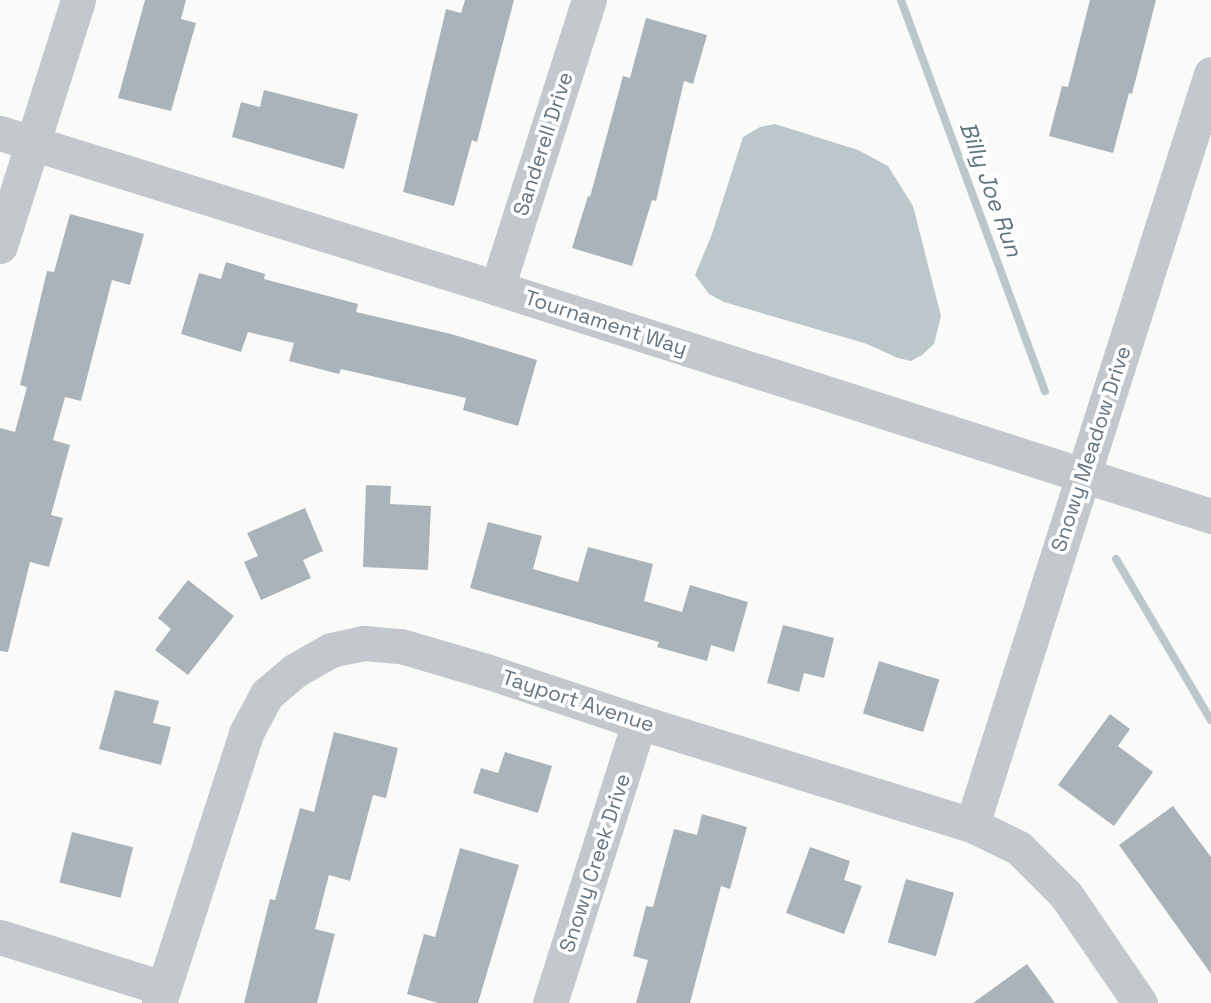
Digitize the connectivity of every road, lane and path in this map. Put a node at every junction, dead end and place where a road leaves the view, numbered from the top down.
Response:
1 (79, 0) edge
2 (589, 0) edge
3 (1211, 74) edge
4 (0, 133) edge
5 (33, 143) junction
6 (1201, 143) edge
7 (0, 246) edge
8 (497, 288) junction
9 (1083, 475) junction
10 (1211, 516) edge
11 (639, 722) junction
12 (972, 825) junction
13 (0, 937) edge
14 (161, 995) edge
15 (550, 1003) edge
16 (1140, 1003) edge

1 - 5 street
2 - 8 street, Sanderell Drive
3 - 6 street, Snowy Meadow Drive
4 - 5 street, Tournament Way
5 - 7 street
5 - 8 street, Tournament Way
6 - 9 street, Snowy Meadow Drive
8 - 9 street, Tournament Way
9 - 10 street, Tournament Way
9 - 12 street, Snowy Meadow Drive
11 - 12 street, Tayport Avenue
11 - 14 street, Tayport Avenue
11 - 15 street, Snowy Creek Drive
12 - 16 street, Tayport Avenue
13 - 14 street

